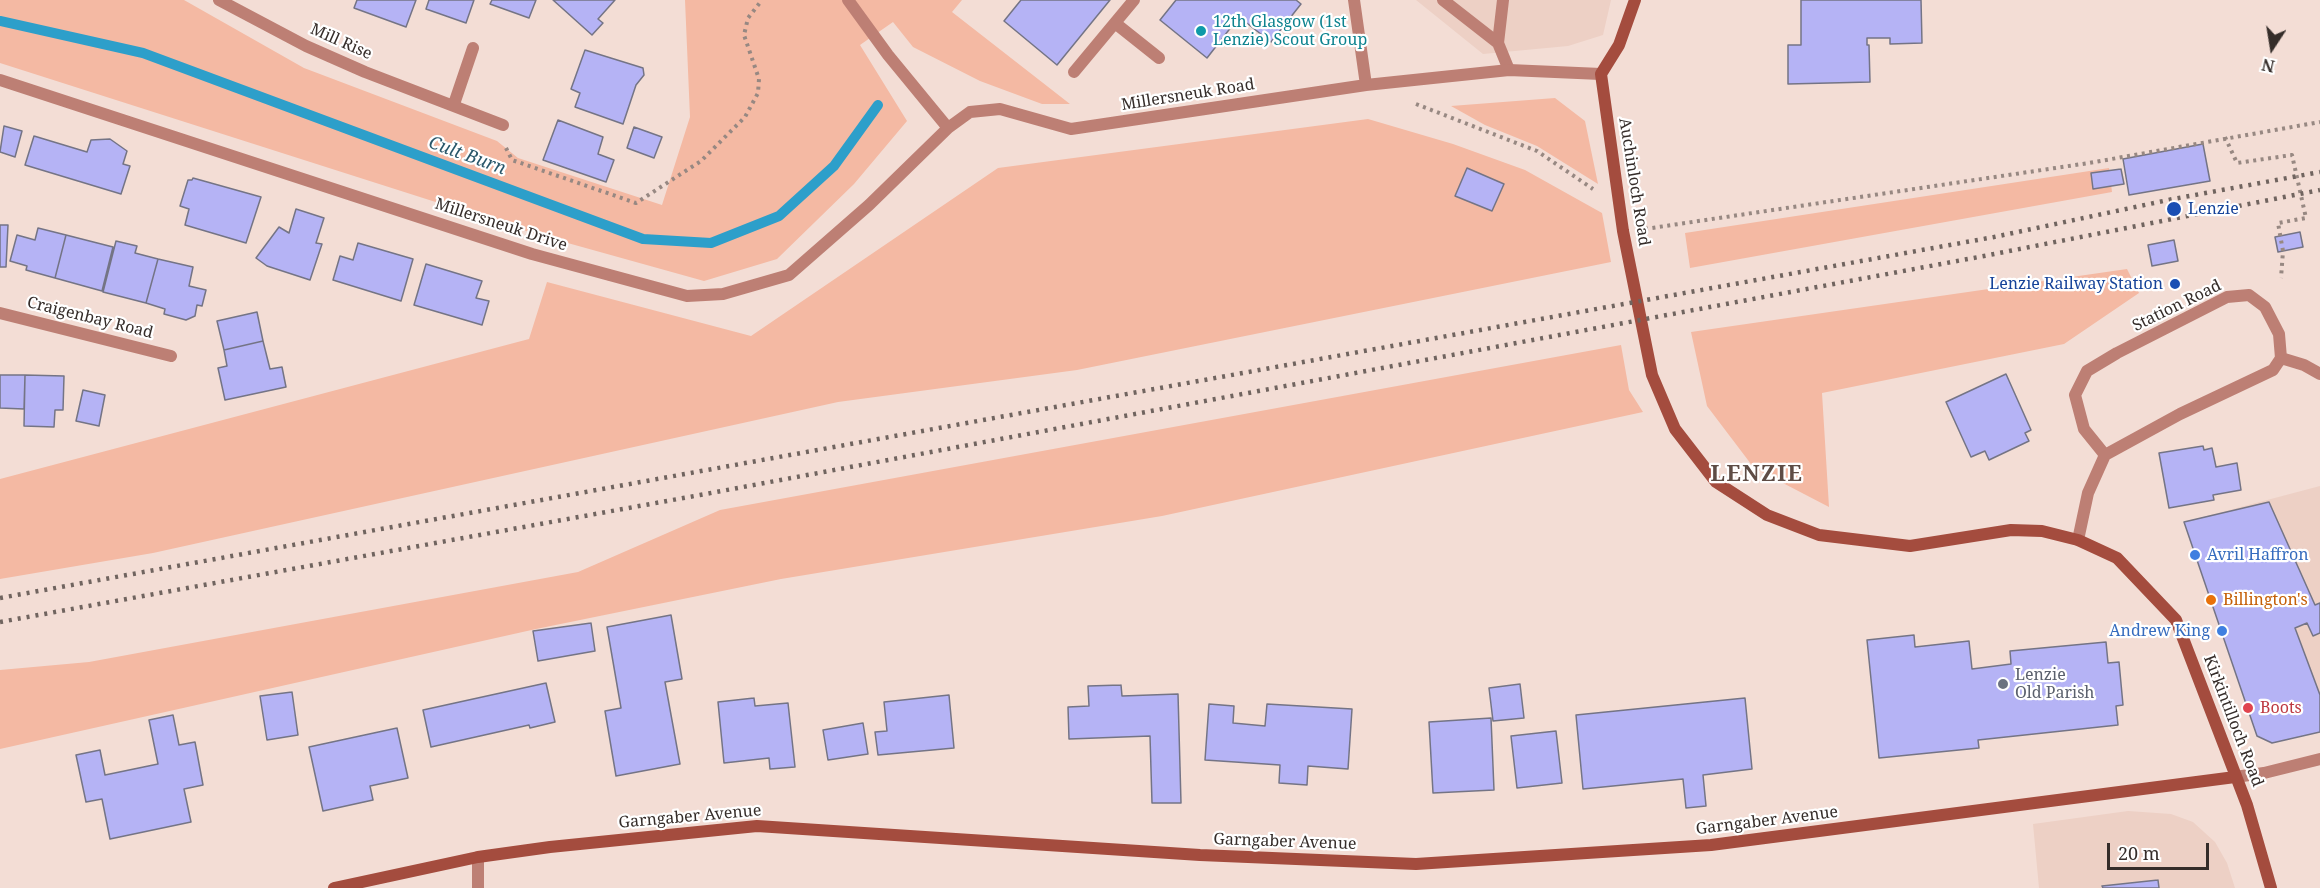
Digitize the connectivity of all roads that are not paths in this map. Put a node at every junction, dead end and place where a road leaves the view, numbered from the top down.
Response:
1 (219, 0) edge
2 (848, 0) edge
3 (1134, 0) edge
4 (1354, 0) edge
5 (1443, 0) edge
6 (1503, 0) edge
7 (1635, 0) edge
8 (1115, 23) junction
9 (1498, 43) junction
10 (473, 48) dead end
11 (1159, 58) dead end
12 (1509, 70) junction
13 (1074, 72) dead end
14 (1601, 74) junction
15 (0, 80) edge
16 (1366, 85) junction
17 (454, 104) junction
18 (503, 125) road end
19 (948, 128) junction
20 (0, 313) edge
21 (171, 356) dead end
22 (2281, 358) junction
23 (2320, 374) edge
24 (1652, 375) joint
25 (2104, 455) junction
26 (2078, 540) junction
27 (2320, 759) edge
28 (2235, 777) junction
29 (478, 857) junction
30 (334, 888) edge
31 (478, 888) edge
32 (2271, 888) edge

1 - 17 street, Mill Rise
2 - 19 street
3 - 8 street
4 - 16 street
5 - 9 street
6 - 9 street
7 - 14 street
8 - 11 street
8 - 13 street
9 - 12 street
10 - 17 street
12 - 14 street, Millersneuk Road
12 - 16 street, Millersneuk Road
14 - 24 street, Auchinloch Road
15 - 19 street, Millersneuk Drive
16 - 19 street, Millersneuk Road
17 - 18 street, Mill Rise
20 - 21 street, Craigenbay Road
22 - 23 street
22 - 25 street
22 - 25 street, Station Road
24 - 26 street, Kirkintilloch Road
25 - 26 street
26 - 28 street, Kirkintilloch Road
27 - 28 street
28 - 29 street, Garngaber Avenue
28 - 32 street, Kirkintilloch Road
29 - 30 street, Garngaber Avenue
29 - 31 street

